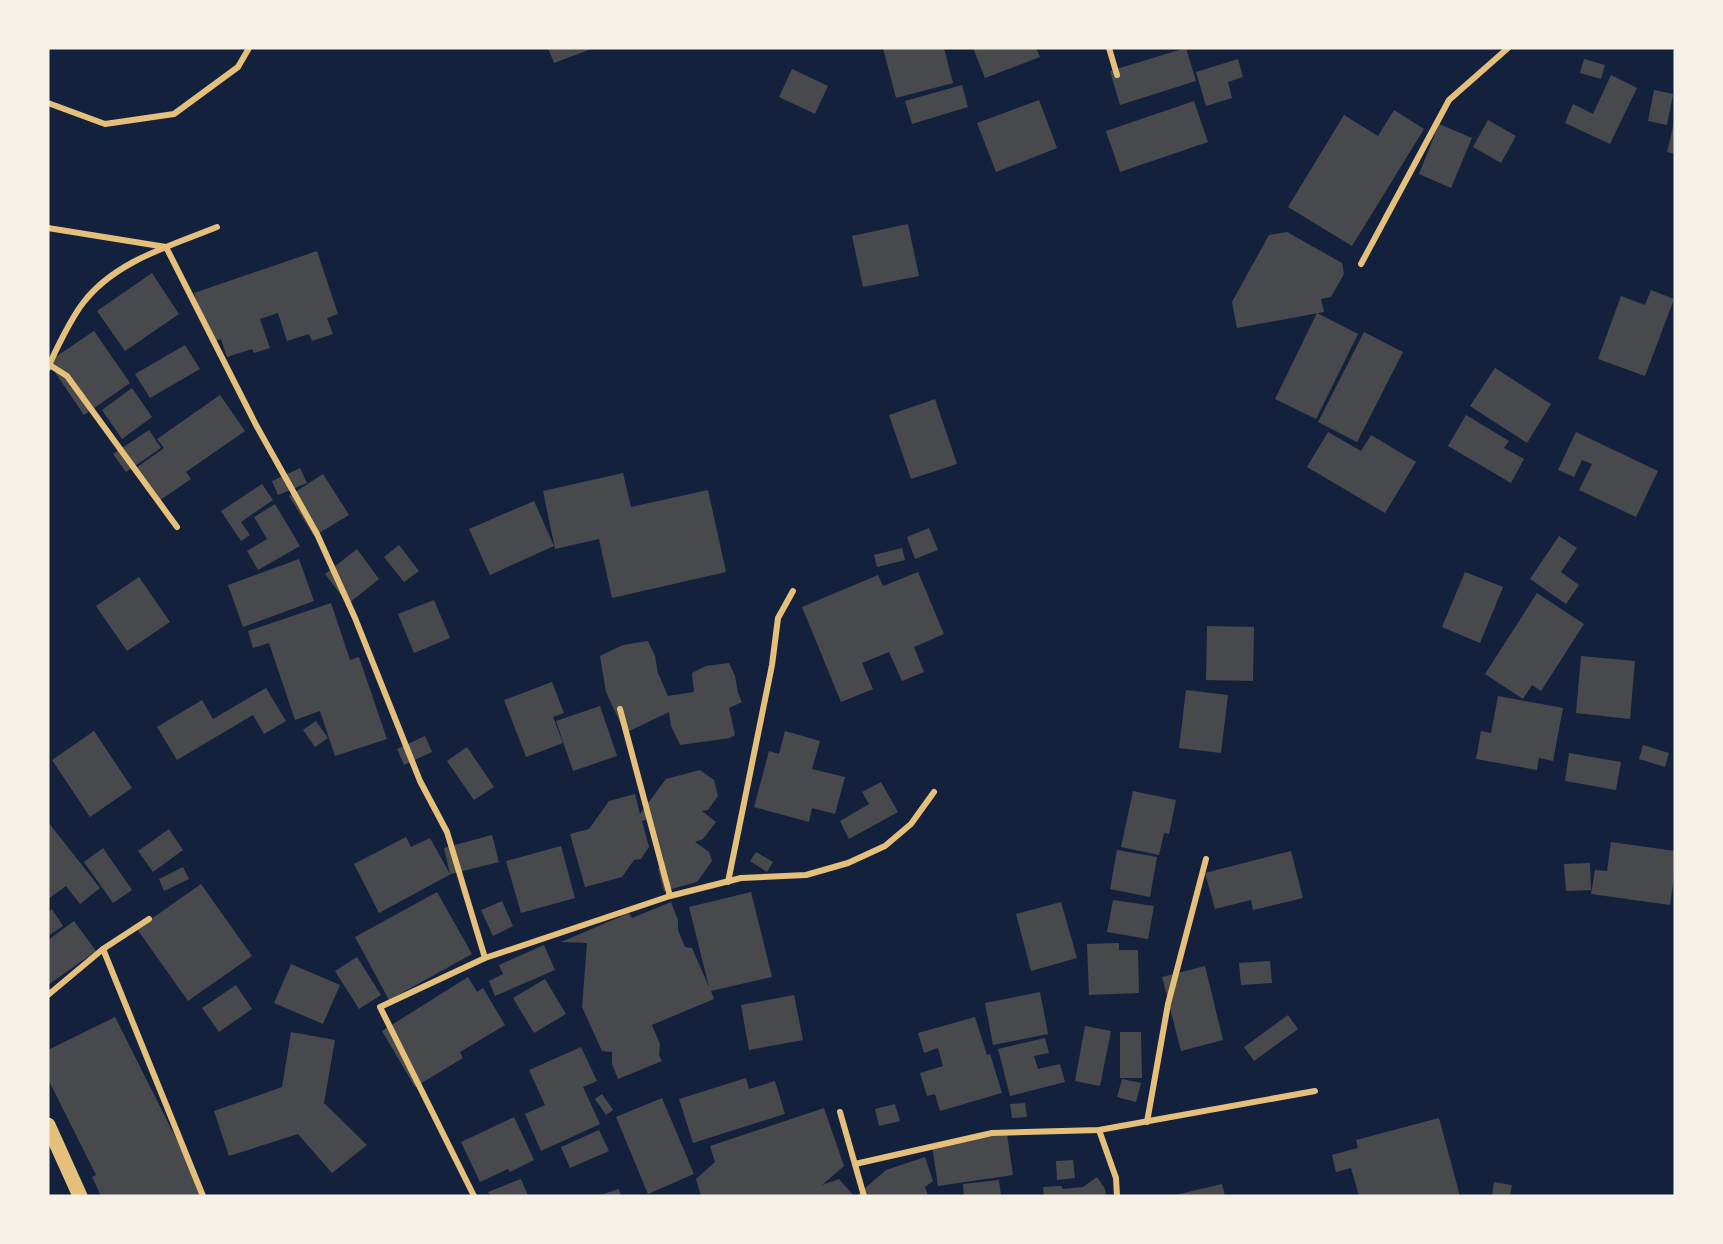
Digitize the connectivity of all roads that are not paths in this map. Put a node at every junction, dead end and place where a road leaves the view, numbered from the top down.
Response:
1 (249, 48) edge
2 (1109, 48) edge
3 (1508, 48) edge
4 (1118, 75) dead end
5 (48, 103) edge
6 (217, 227) dead end
7 (48, 228) edge
8 (166, 247) junction
9 (1361, 264) dead end
10 (49, 365) edge
11 (177, 527) dead end
12 (793, 591) dead end
13 (620, 709) dead end
14 (934, 792) dead end
15 (1206, 859) dead end
16 (728, 882) junction
17 (670, 896) junction
18 (149, 919) dead end
19 (103, 949) junction
20 (485, 958) junction
21 (48, 995) edge
22 (1315, 1091) dead end
23 (840, 1112) dead end
24 (1147, 1122) junction
25 (48, 1125) edge
26 (1099, 1131) junction
27 (855, 1164) junction
28 (80, 1196) edge
29 (203, 1196) edge
30 (474, 1196) edge
31 (864, 1196) edge
32 (1117, 1196) edge

1 - 5 street
2 - 4 street
3 - 9 street
6 - 8 street
7 - 8 street
8 - 10 street
8 - 20 street
10 - 11 street
12 - 16 street
13 - 17 street
14 - 16 street
15 - 24 street
16 - 17 street
17 - 20 street
18 - 19 street
19 - 21 street
19 - 29 street
20 - 30 street
22 - 24 street
23 - 27 street
24 - 26 street
25 - 28 main road
26 - 27 street
26 - 32 street
27 - 31 street

